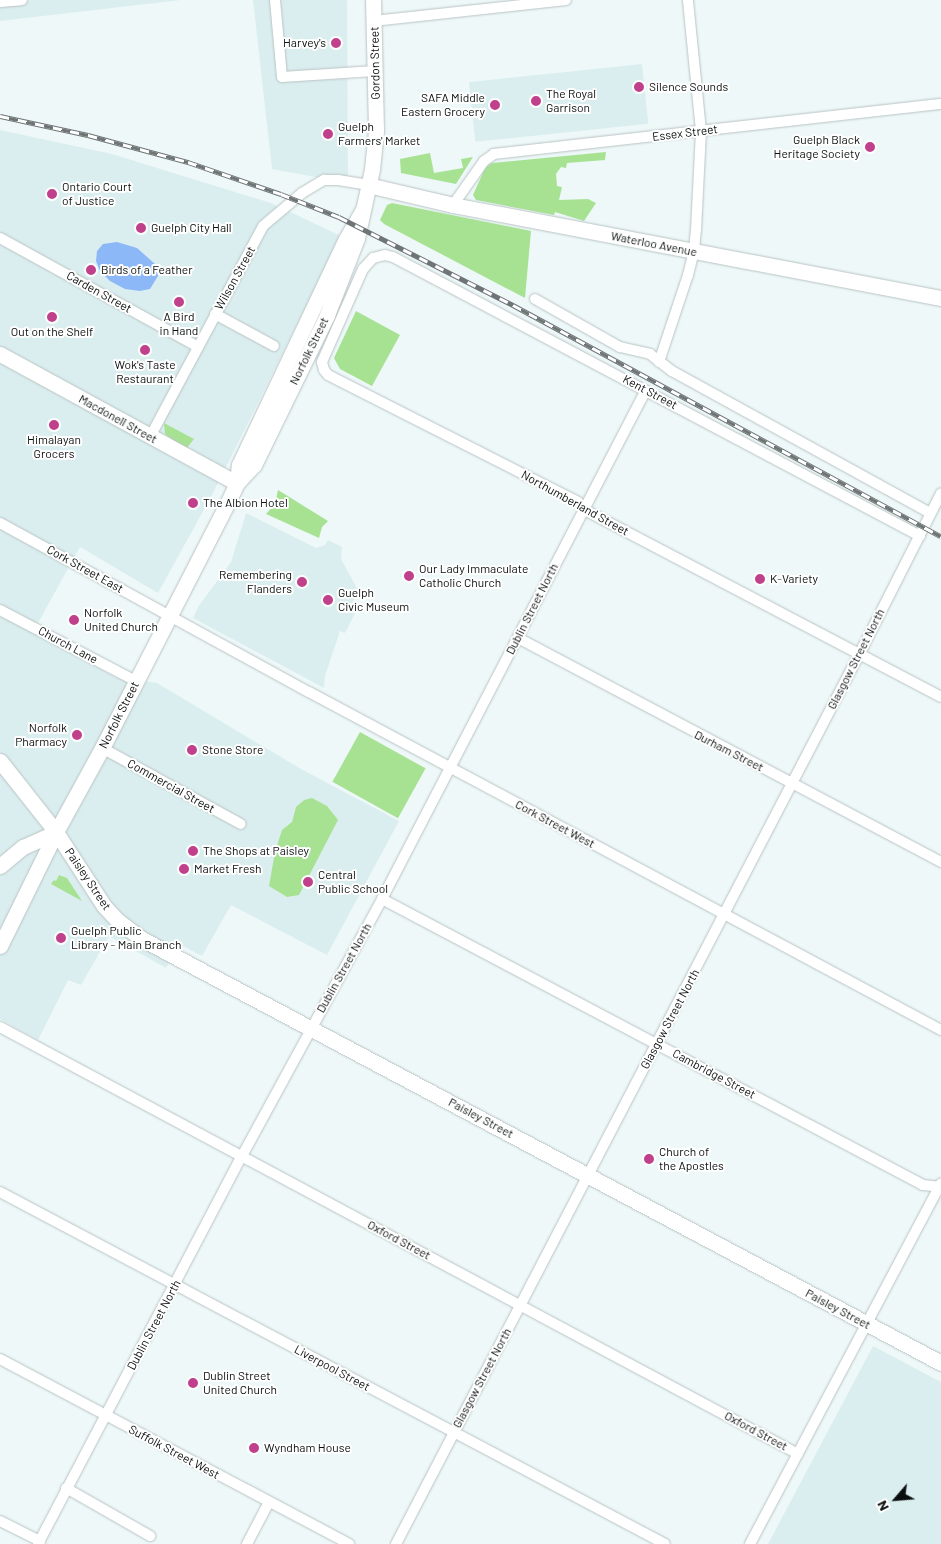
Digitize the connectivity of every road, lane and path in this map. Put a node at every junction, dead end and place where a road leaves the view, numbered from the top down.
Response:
1 (22, 0) edge
2 (275, 0) edge
3 (374, 0) edge
4 (566, 0) edge
5 (688, 0) edge
6 (0, 2) edge
7 (374, 21) junction
8 (375, 71) junction
9 (941, 104) edge
10 (701, 131) junction
11 (368, 185) junction
12 (453, 205) junction
13 (0, 238) edge
14 (694, 251) junction
15 (378, 256) joint
16 (941, 298) edge
17 (535, 299) dead end
18 (215, 314) junction
19 (274, 346) dead end
20 (198, 347) junction
21 (0, 354) edge
22 (659, 362) junction
23 (646, 390) junction
24 (150, 437) junction
25 (237, 483) junction
26 (941, 493) edge
27 (583, 509) junction
28 (930, 513) junction
29 (0, 523) edge
30 (920, 536) junction
31 (0, 610) edge
32 (169, 617) junction
33 (518, 638) junction
34 (860, 654) junction
35 (136, 681) junction
36 (941, 697) edge
37 (102, 748) junction
38 (0, 761) edge
39 (449, 768) junction
40 (792, 783) junction
41 (241, 824) dead end
42 (56, 832) junction
43 (941, 862) edge
44 (0, 866) edge
45 (382, 899) junction
46 (724, 915) junction
47 (0, 946) edge
48 (0, 1027) edge
49 (311, 1028) junction
50 (941, 1030) edge
51 (657, 1043) junction
52 (242, 1156) junction
53 (589, 1175) junction
54 (940, 1185) edge
55 (0, 1192) edge
56 (174, 1286) junction
57 (521, 1305) junction
58 (867, 1324) junction
59 (0, 1358) edge
60 (941, 1364) edge
61 (106, 1416) junction
62 (454, 1432) junction
63 (798, 1454) junction
64 (66, 1488) junction
65 (269, 1502) junction
66 (0, 1521) edge
67 (150, 1536) dead end
68 (39, 1543) edge
69 (248, 1544) edge
70 (349, 1544) edge
71 (396, 1544) edge
72 (664, 1544) edge
73 (750, 1544) edge

1 - 6 street
2 - 8 street
3 - 7 main road, Gordon Street
4 - 7 street
5 - 10 street
7 - 8 main road, Gordon Street
8 - 11 main road, Gordon Street
9 - 10 street, Essex Street
10 - 12 street, Essex Street
10 - 14 street
11 - 12 main road, Waterloo Avenue
11 - 18 street, Wilson Street
11 - 25 main road, Norfolk Street
12 - 14 main road, Waterloo Avenue
13 - 20 street, Carden Street
14 - 16 main road, Waterloo Avenue
14 - 22 street
15 - 23 street, Kent Street
15 - 27 street, Northumberland Street
17 - 22 street
18 - 19 street
18 - 20 street, Wilson Street
20 - 24 street, Wilson Street
21 - 24 main road, Macdonell Street
22 - 28 street
23 - 27 street, Dublin Street North
23 - 30 street, Kent Street
24 - 25 main road, Macdonell Street
25 - 32 main road, Norfolk Street
26 - 28 street, Glasgow Street North
27 - 33 street, Dublin Street North
27 - 34 street, Northumberland Street
28 - 30 street, Glasgow Street North
29 - 32 street, Cork Street East
30 - 34 street, Glasgow Street North
31 - 35 street, Church Lane
32 - 35 main road, Norfolk Street
32 - 39 street, Cork Street West
33 - 39 street, Dublin Street North
33 - 40 street, Durham Street
34 - 36 street, Northumberland Street
34 - 40 street, Glasgow Street North
35 - 37 main road, Norfolk Street
37 - 41 street, Commercial Street
37 - 42 main road, Norfolk Street
38 - 42 main road, Paisley Street
39 - 45 street, Dublin Street North
39 - 46 street, Cork Street West
40 - 43 street, Durham Street
40 - 46 street, Glasgow Street North
42 - 44 main road
42 - 47 main road, Norfolk Street
42 - 49 main road, Paisley Street
45 - 49 street, Dublin Street North
45 - 51 street, Cambridge Street
46 - 50 street, Cork Street West
46 - 51 street, Glasgow Street North
48 - 52 street, Oxford Street
49 - 52 street, Dublin Street North
49 - 53 main road, Paisley Street
51 - 53 street, Glasgow Street North
51 - 54 street, Cambridge Street
52 - 56 street, Dublin Street North
52 - 57 street, Oxford Street
53 - 57 street, Glasgow Street North
53 - 58 main road, Paisley Street
54 - 58 street
55 - 56 street, Liverpool Street
56 - 61 street, Dublin Street North
56 - 62 street, Liverpool Street
57 - 62 street, Glasgow Street North
57 - 63 street, Oxford Street
58 - 60 main road, Paisley Street
58 - 63 street
59 - 61 street, Suffolk Street West
61 - 64 street, Dublin Street North
61 - 65 street, Suffolk Street West
62 - 71 street, Glasgow Street North
62 - 72 street, Liverpool Street
63 - 73 street
64 - 67 street
64 - 68 street, Dublin Street North
65 - 69 street
65 - 70 street, Suffolk Street West
66 - 68 street

